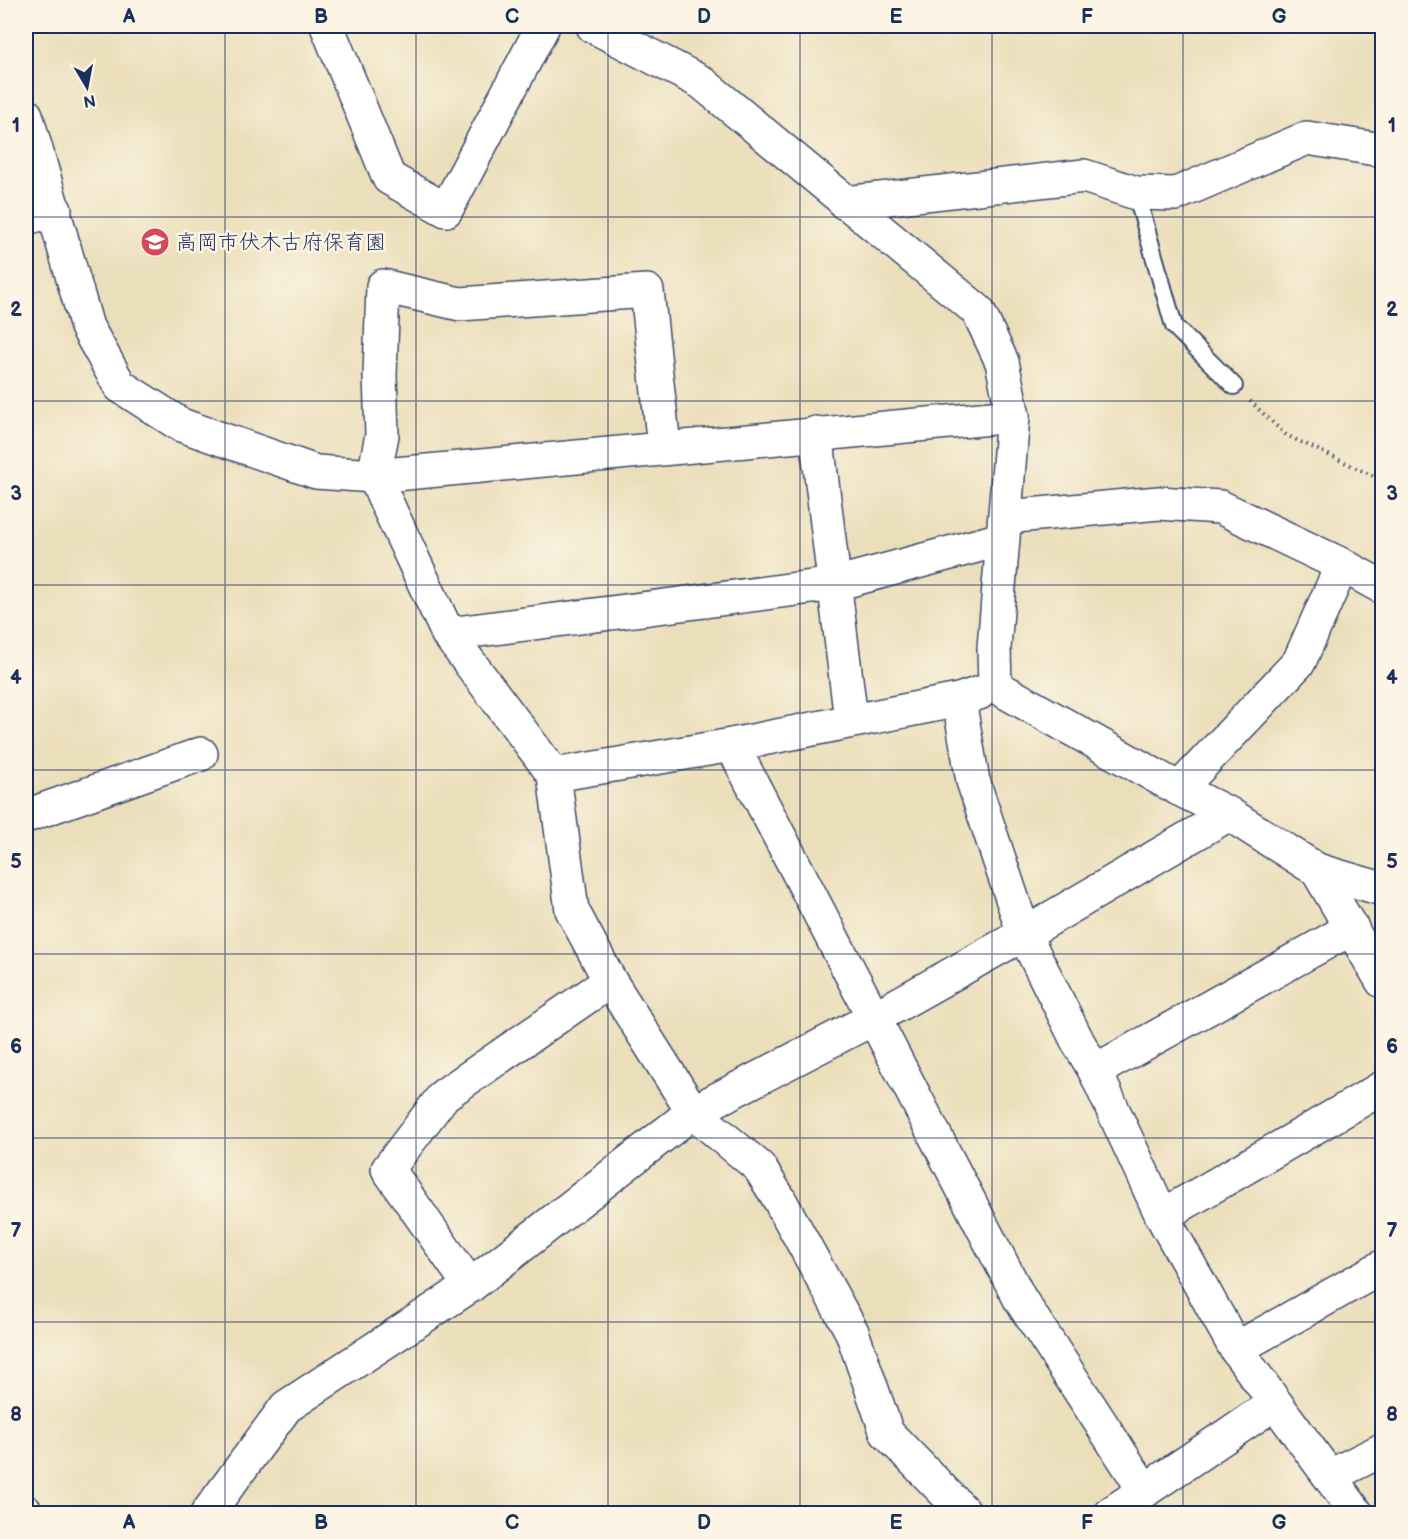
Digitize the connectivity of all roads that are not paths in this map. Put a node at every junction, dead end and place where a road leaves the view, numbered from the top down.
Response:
1 (327, 26) edge
2 (543, 26) edge
3 (593, 26) edge
4 (26, 115) edge
5 (1383, 150) edge
6 (1136, 193) junction
7 (845, 203) junction
8 (40, 214) edge
9 (1234, 386) road end
10 (1013, 416) junction
11 (816, 434) junction
12 (664, 447) junction
13 (374, 476) junction
14 (1004, 528) junction
15 (1342, 565) junction
16 (835, 584) junction
17 (1383, 587) edge
18 (448, 634) junction
19 (995, 686) junction
20 (959, 700) junction
21 (851, 720) junction
22 (732, 745) junction
23 (201, 754) dead end
24 (554, 775) junction
25 (1179, 789) junction
26 (1229, 814) junction
27 (26, 816) edge
28 (1317, 870) junction
29 (1383, 889) edge
30 (1352, 927) junction
31 (1024, 934) junction
32 (610, 981) junction
33 (1383, 981) edge
34 (874, 1018) junction
35 (1095, 1071) junction
36 (1383, 1088) edge
37 (693, 1112) junction
38 (1162, 1216) junction
39 (1383, 1267) edge
40 (470, 1286) junction
41 (1236, 1349) junction
42 (1275, 1403) junction
43 (1383, 1450) edge
44 (1330, 1476) junction
45 (1145, 1491) junction
46 (207, 1514) edge
47 (966, 1514) edge
48 (1110, 1514) edge
49 (1357, 1514) edge

1 - 2 street
3 - 7 street
4 - 8 street
5 - 6 street
6 - 7 street
6 - 9 lane
7 - 10 street
8 - 13 street
10 - 11 street
10 - 14 street
11 - 12 street
11 - 16 street
12 - 13 street
12 - 13 street
13 - 18 street
14 - 15 street
14 - 16 street
14 - 19 street
15 - 17 street
15 - 25 street
16 - 18 street
16 - 21 street
18 - 24 street
19 - 20 street
19 - 25 street
20 - 21 street
20 - 31 street
21 - 22 street
22 - 24 street
22 - 34 street
23 - 27 street
24 - 32 street
25 - 26 street
26 - 28 street
26 - 31 street
28 - 29 street
28 - 30 street
30 - 33 street
30 - 35 street
31 - 34 street
31 - 35 street
32 - 37 street
32 - 40 street
34 - 37 street
34 - 45 street
35 - 38 street
36 - 38 street
37 - 40 street
37 - 47 street
38 - 41 street
39 - 41 street
40 - 46 street
41 - 42 street
42 - 44 street
42 - 45 street
43 - 44 street
44 - 49 street
45 - 48 street

